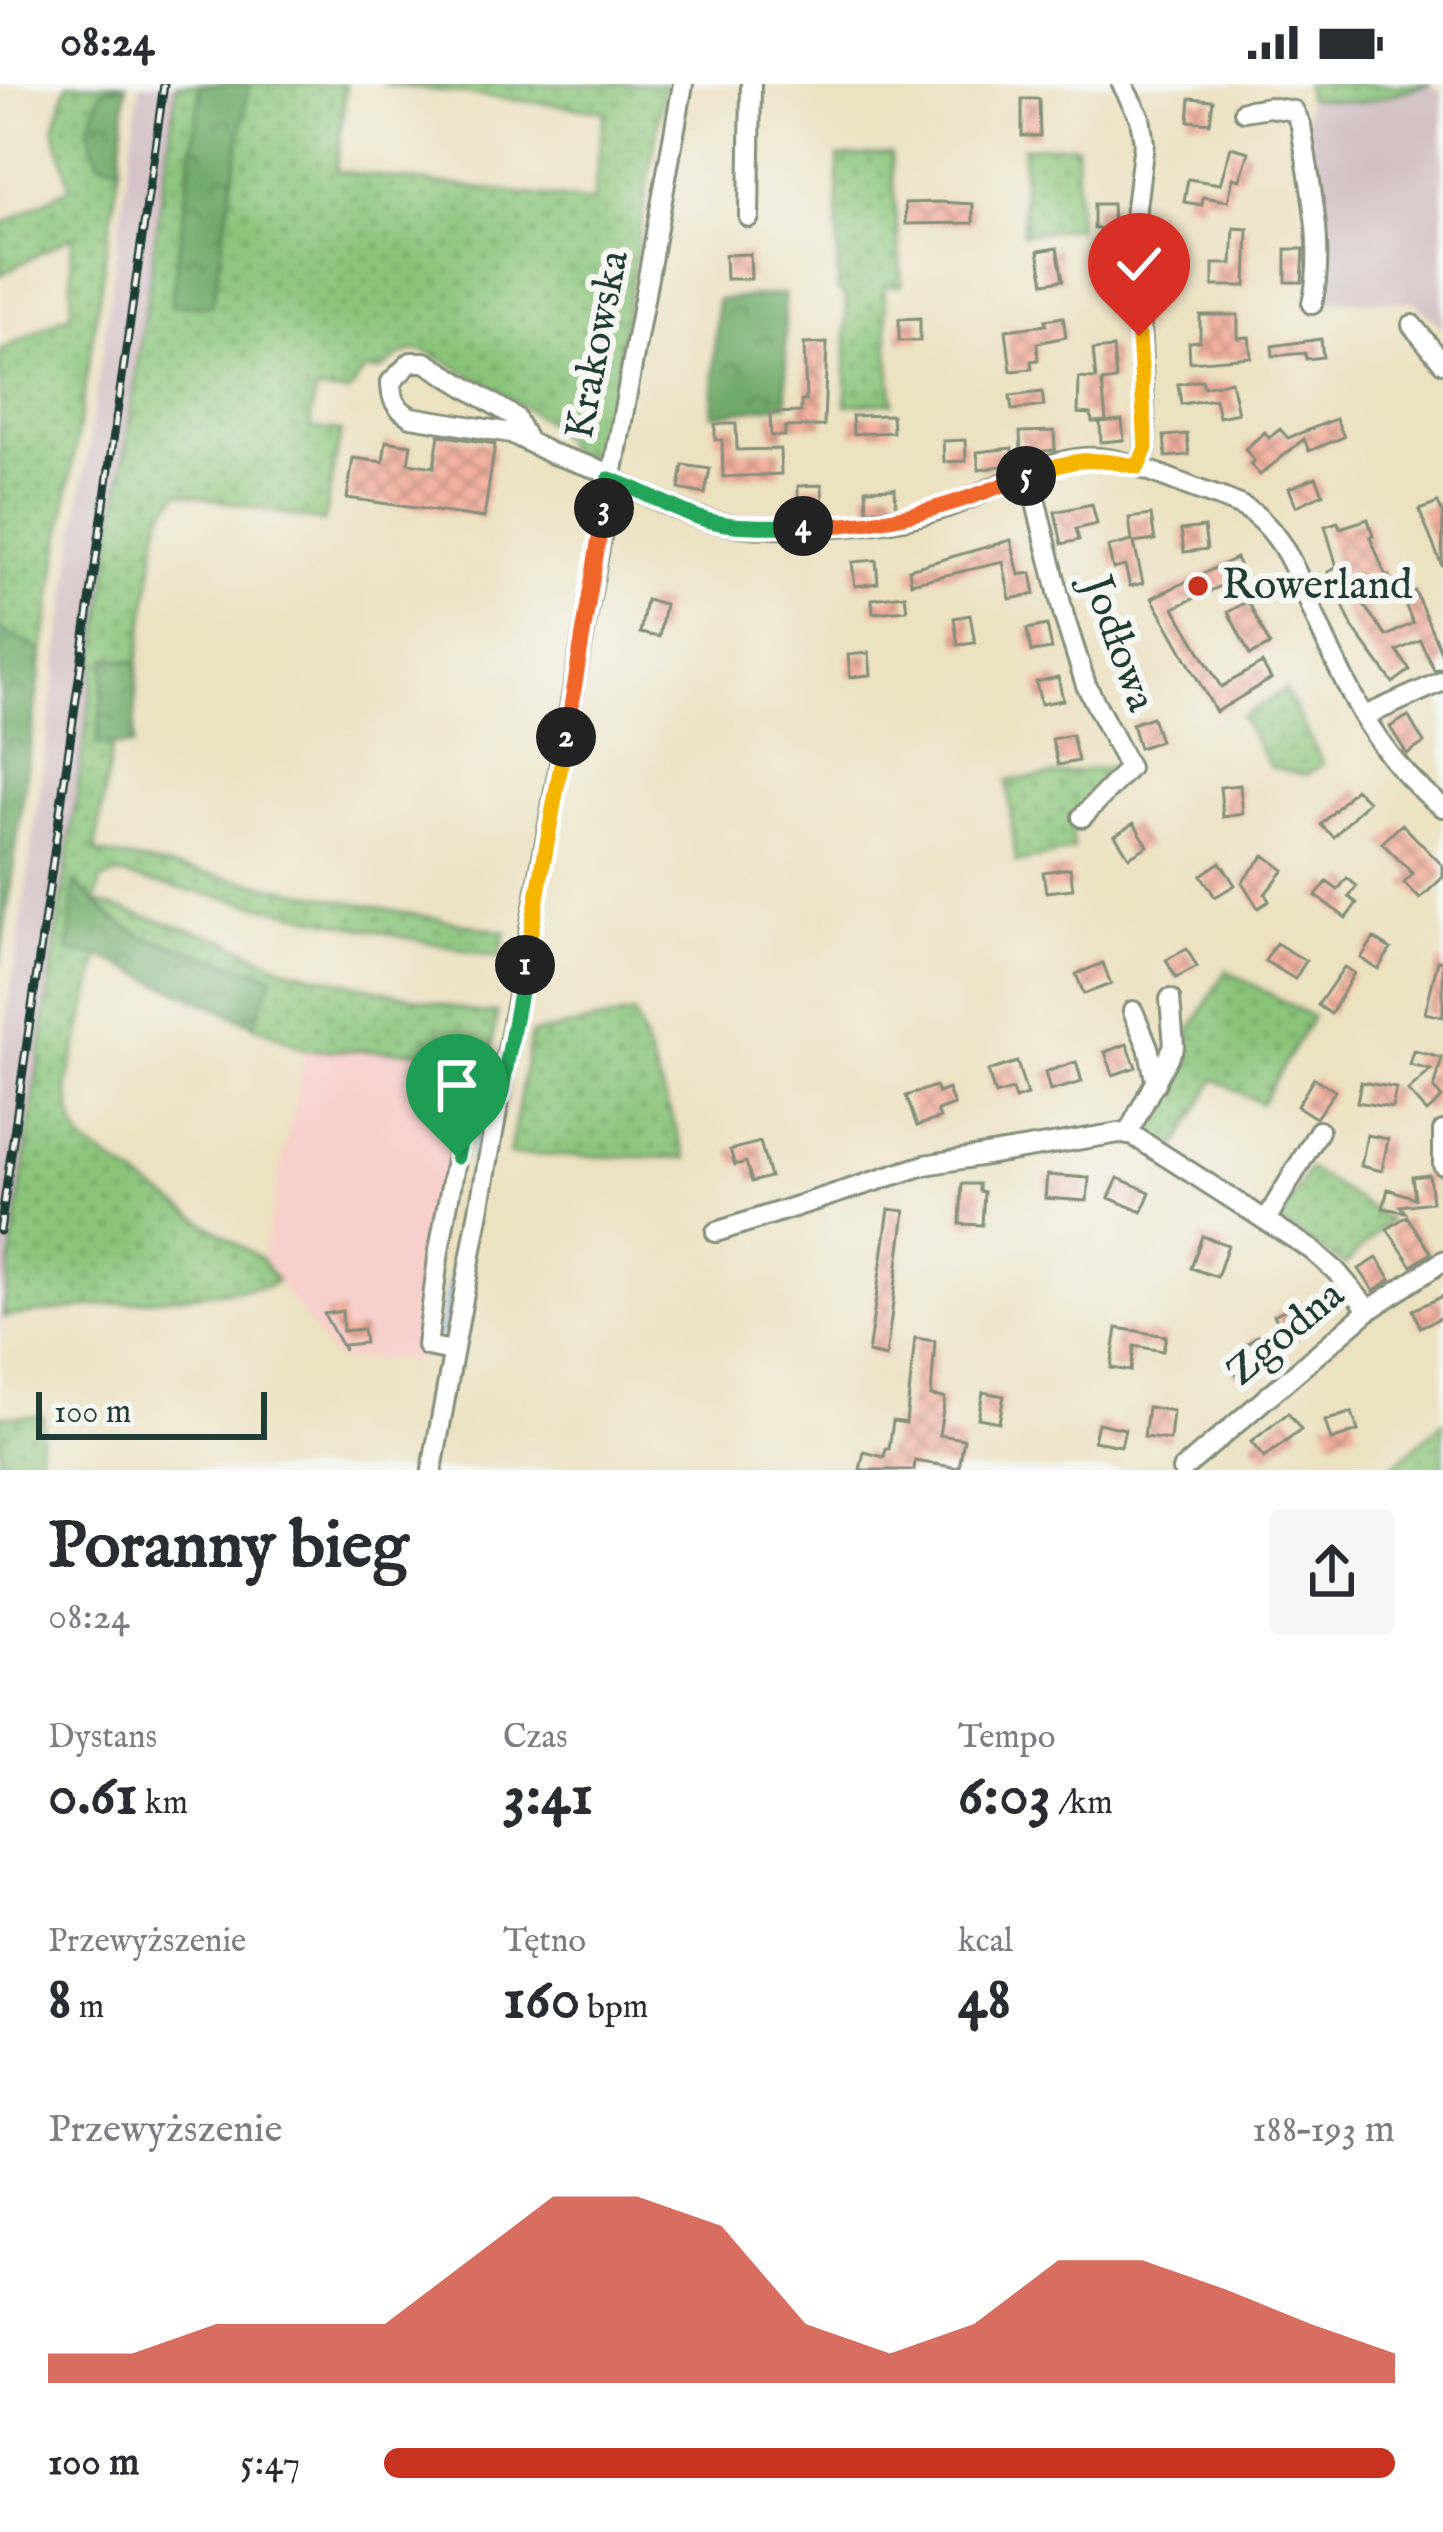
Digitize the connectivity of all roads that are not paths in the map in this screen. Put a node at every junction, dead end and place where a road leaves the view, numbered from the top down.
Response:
1 (683, 84) edge
2 (751, 84) edge
3 (1122, 84) edge
4 (1244, 111) dead end
5 (749, 217) dead end
6 (1312, 304) dead end
7 (1412, 325) dead end
8 (1443, 363) edge
9 (529, 442) junction
10 (1138, 467) junction
11 (1029, 475) junction
12 (610, 476) junction
13 (1443, 681) edge
14 (1364, 716) junction
15 (1443, 807) edge
16 (1082, 817) dead end
17 (1170, 999) dead end
18 (1133, 1011) dead end
19 (1156, 1083) junction
20 (501, 1095) junction
21 (1318, 1131) dead end
22 (1443, 1132) edge
23 (1127, 1135) junction
24 (1443, 1165) edge
25 (1266, 1220) junction
26 (716, 1232) dead end
27 (1443, 1261) edge
28 (1369, 1310) junction
29 (452, 1351) junction
30 (432, 1470) edge
31 (1182, 1470) edge

1 - 12 street, Krakowska
2 - 5 street
3 - 10 street
4 - 6 street
7 - 8 street
9 - 9 street
9 - 12 street
10 - 11 street
10 - 14 street
11 - 12 street
11 - 16 street, Jodłowa
12 - 20 street, Krakowska
13 - 14 street
14 - 15 street
17 - 19 street
18 - 19 street
19 - 23 street
20 - 29 street, Krakowska
20 - 29 street
21 - 25 street
22 - 24 street
23 - 25 street
23 - 26 street
25 - 28 street
27 - 28 street, Zgodna
28 - 31 street, Zgodna
29 - 30 street, Krakowska

